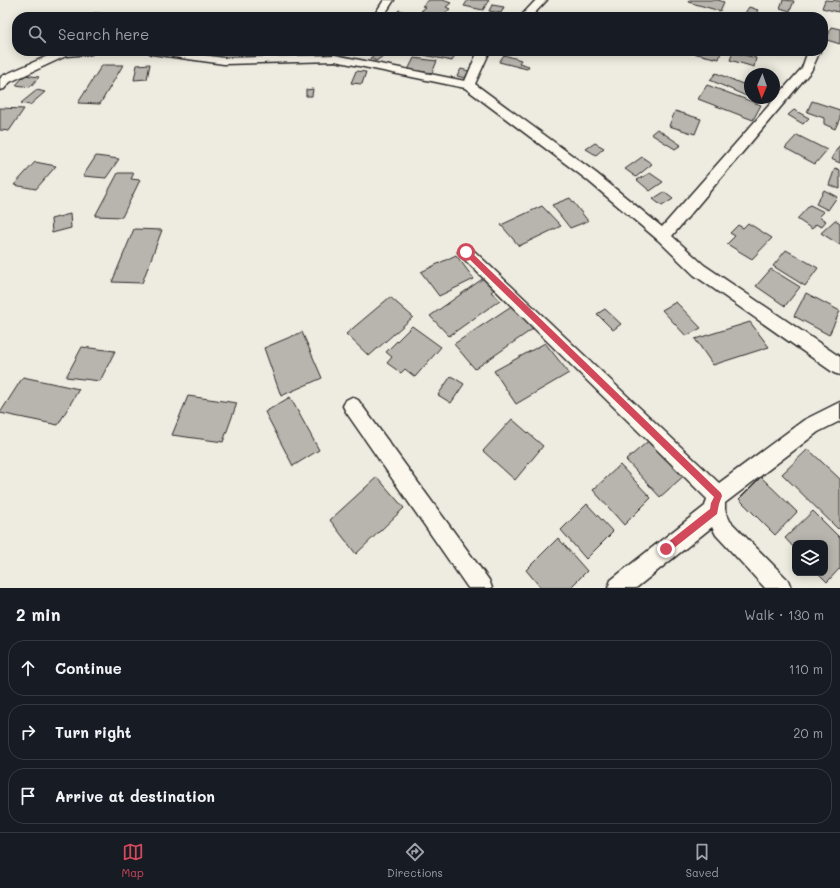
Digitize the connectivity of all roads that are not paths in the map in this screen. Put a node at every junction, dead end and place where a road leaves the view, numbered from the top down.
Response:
1 (389, 0) edge
2 (542, 0) edge
3 (381, 12) edge
4 (530, 12) edge
5 (57, 56) edge
6 (188, 56) edge
7 (305, 56) edge
8 (346, 56) edge
9 (482, 56) edge
10 (812, 56) edge
11 (469, 85) junction
12 (0, 86) edge
13 (663, 236) junction
14 (466, 252) dead end
15 (838, 363) edge
16 (352, 406) dead end
17 (840, 411) edge
18 (716, 503) junction
19 (481, 588) edge
20 (619, 588) edge
21 (780, 588) edge

1 - 3 street
2 - 4 street
5 - 12 street
6 - 7 street
8 - 11 street
9 - 11 street
10 - 13 street
11 - 13 street
13 - 15 street
14 - 18 street
16 - 19 street
17 - 18 street
18 - 20 street
18 - 21 street

